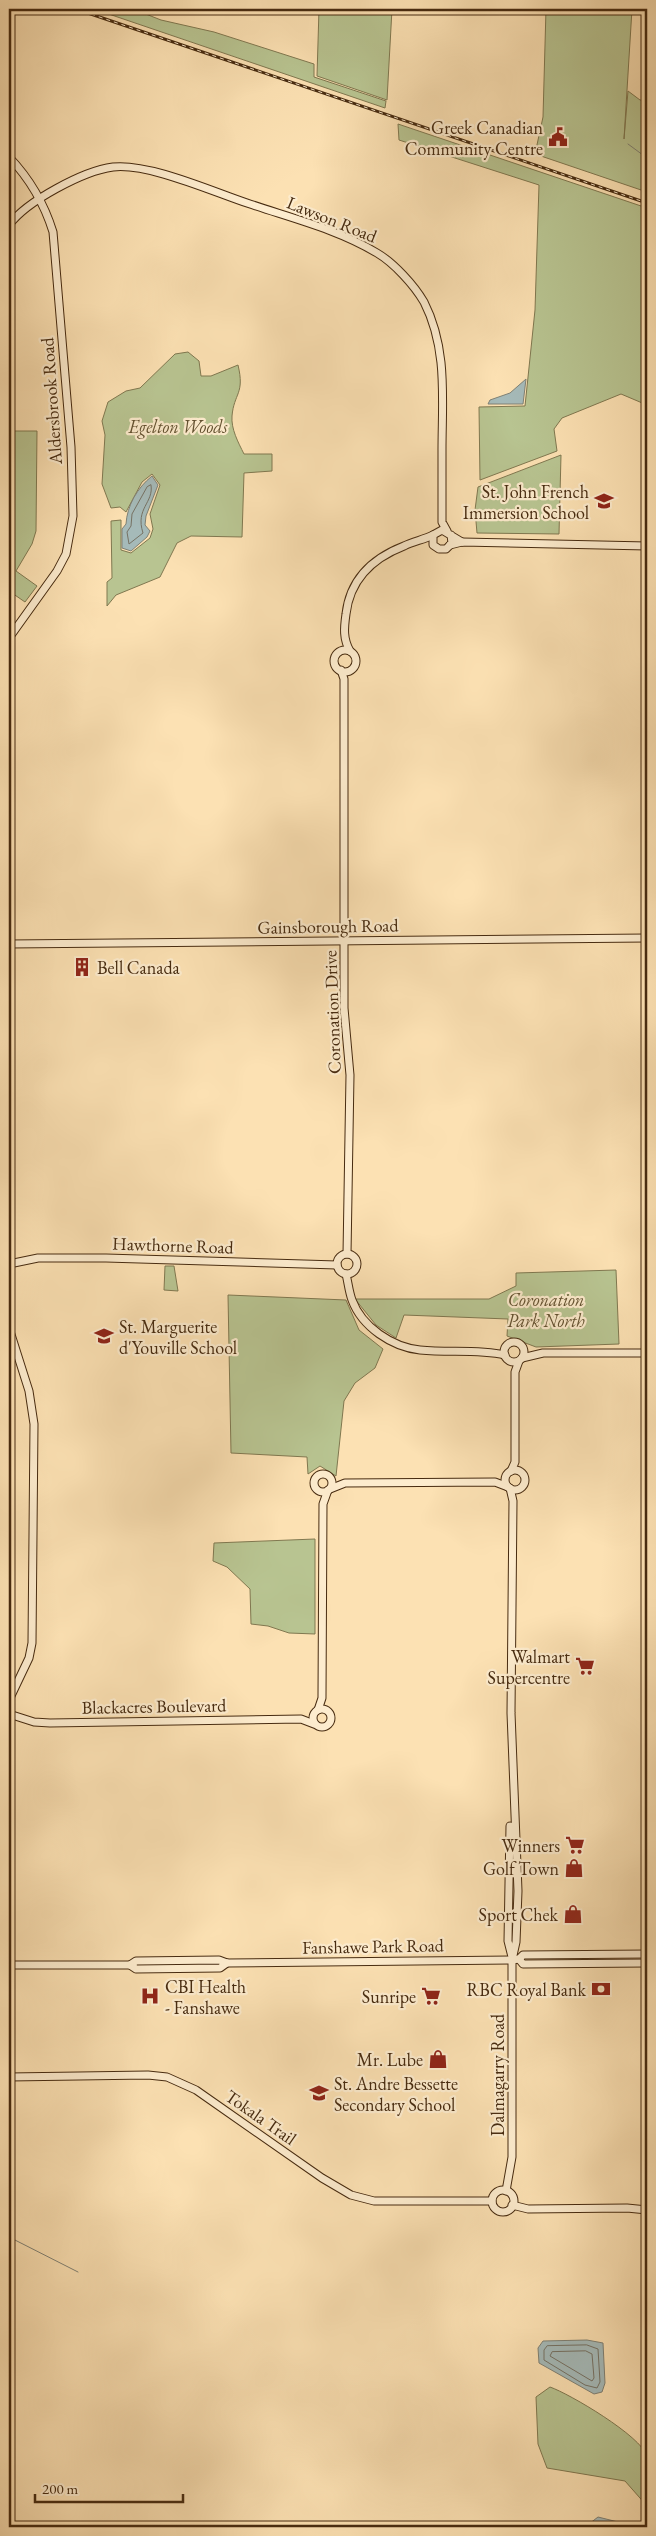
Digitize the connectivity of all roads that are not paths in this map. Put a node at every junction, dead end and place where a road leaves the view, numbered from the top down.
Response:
1 (9, 157) edge
2 (40, 198) junction
3 (9, 225) edge
4 (442, 522) junction
5 (435, 533) junction
6 (449, 533) junction
7 (422, 541) junction
8 (462, 542) junction
9 (433, 545) junction
10 (450, 546) junction
11 (647, 546) edge
12 (9, 638) edge
13 (344, 642) junction
14 (350, 651) junction
15 (339, 652) junction
16 (344, 670) junction
17 (647, 938) edge
18 (344, 940) junction
19 (9, 944) edge
20 (347, 1254) junction
21 (9, 1264) edge
22 (337, 1265) junction
23 (346, 1274) junction
24 (9, 1328) edge
25 (508, 1344) junction
26 (524, 1348) junction
27 (488, 1351) junction
28 (647, 1352) edge
29 (543, 1353) junction
30 (508, 1358) junction
31 (521, 1360) junction
32 (514, 1372) junction
33 (515, 1462) junction
34 (520, 1472) junction
35 (509, 1474) junction
36 (331, 1478) junction
37 (495, 1482) junction
38 (345, 1483) junction
39 (316, 1488) junction
40 (509, 1488) junction
41 (329, 1489) junction
42 (519, 1489) junction
43 (513, 1501) junction
44 (323, 1504) junction
45 (322, 1698) junction
46 (9, 1700) edge
47 (317, 1711) junction
48 (327, 1711) junction
49 (9, 1714) edge
50 (301, 1719) junction
51 (314, 1724) junction
52 (647, 1954) edge
53 (516, 1959) junction
54 (647, 1963) edge
55 (9, 1965) edge
56 (9, 2077) edge
57 (506, 2190) junction
58 (492, 2201) junction
59 (512, 2205) junction
60 (647, 2210) edge

1 - 2 street, Aldersbrook Road
2 - 3 street, Lawson Road
2 - 4 street, Lawson Road
2 - 12 street, Aldersbrook Road
4 - 5 street, Lawson Road
4 - 6 street
5 - 6 street
5 - 7 street
5 - 9 street
6 - 8 street
6 - 10 street
7 - 9 street
7 - 13 street
8 - 10 street
8 - 11 street
9 - 10 street
13 - 14 street
13 - 15 street
14 - 15 street
14 - 16 street
15 - 16 street
16 - 18 street, Coronation Drive
17 - 18 street, Gainsborough Road
18 - 19 street, Gainsborough Road
18 - 20 street, Coronation Drive
20 - 22 street
20 - 23 street
21 - 22 street, Hawthorne Road
22 - 23 street
23 - 27 street
24 - 46 street
25 - 26 street
25 - 27 street
25 - 30 street
26 - 29 street
26 - 31 street
27 - 30 street
28 - 29 street
29 - 31 street
30 - 31 street
30 - 32 street
31 - 32 street
32 - 33 street
33 - 34 street
33 - 35 street
34 - 35 street
34 - 42 street
35 - 37 street
35 - 40 street
36 - 38 street
36 - 39 street
36 - 41 street
37 - 38 street
37 - 40 street
38 - 41 street
39 - 41 street
39 - 44 street
40 - 42 street
40 - 43 street, Dalmagarry Road
41 - 44 street
42 - 43 street, Dalmagarry Road
43 - 53 street, Dalmagarry Road
44 - 45 street
45 - 47 street
45 - 48 street
47 - 48 street
47 - 50 street, Blackacres Boulevard
47 - 51 street
48 - 51 street
49 - 50 street, Blackacres Boulevard
50 - 51 street, Blackacres Boulevard
52 - 53 street, Fanshawe Park Road
53 - 54 street, Fanshawe Park Road
53 - 55 street, Fanshawe Park Road
53 - 57 street, Dalmagarry Road
56 - 58 street, Tokala Trail
57 - 58 street
57 - 59 street
58 - 59 street
59 - 60 street

